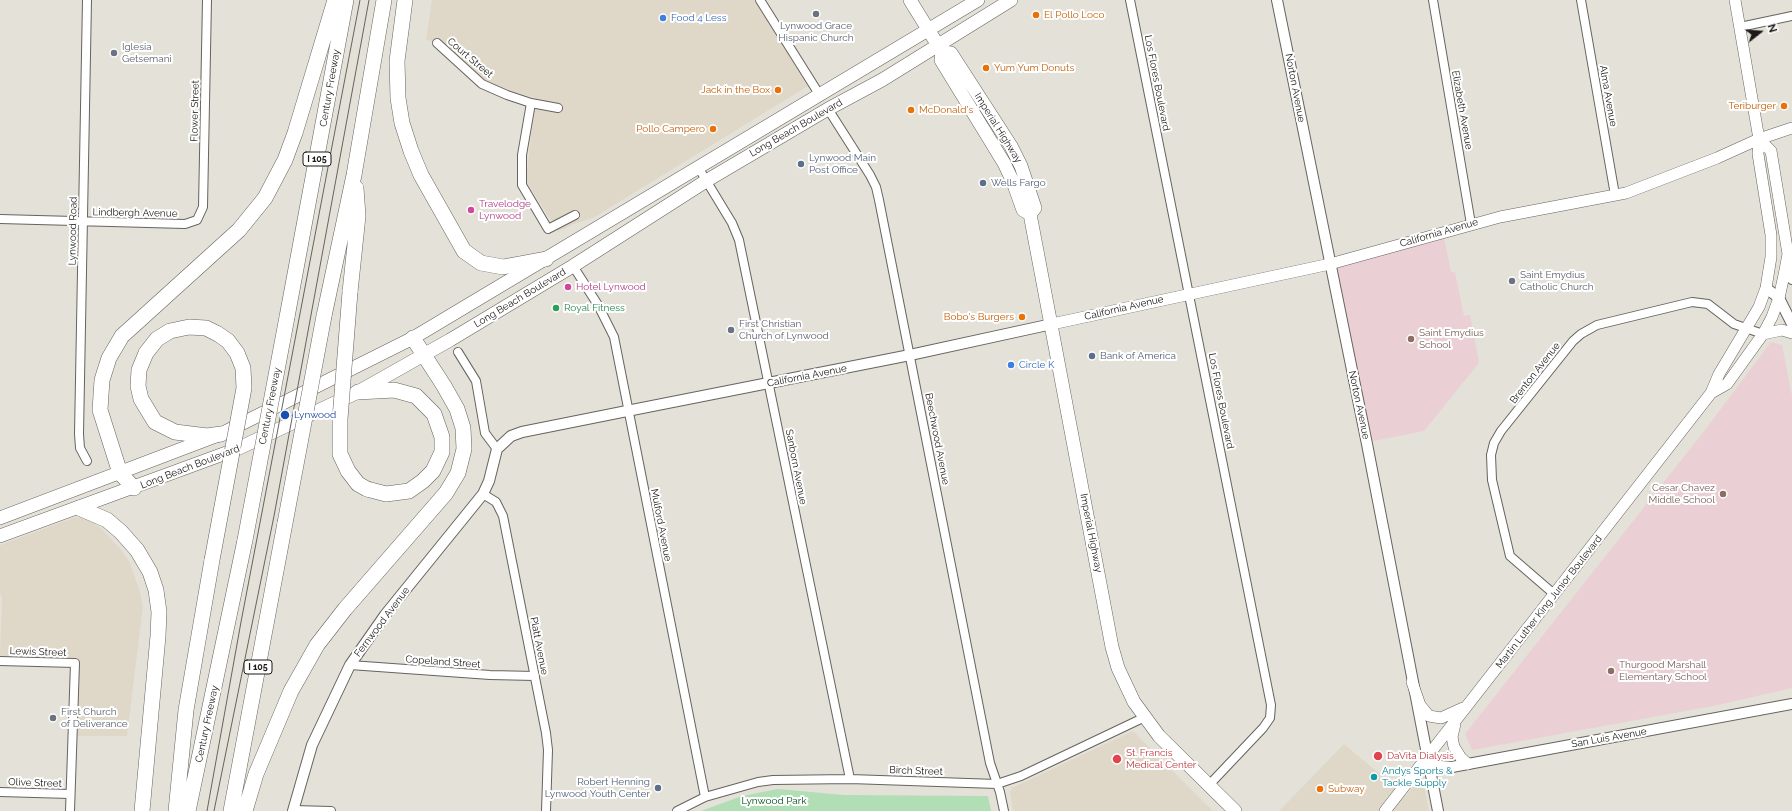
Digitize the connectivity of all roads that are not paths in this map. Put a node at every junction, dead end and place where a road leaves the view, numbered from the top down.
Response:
1 (87, 0) edge
2 (207, 0) edge
3 (335, 0) edge
4 (346, 0) edge
5 (384, 0) edge
6 (405, 0) edge
7 (760, 0) edge
8 (910, 0) edge
9 (978, 0) edge
10 (1011, 0) edge
11 (1130, 0) edge
12 (1278, 0) edge
13 (1433, 0) edge
14 (1581, 0) edge
15 (1735, 0) edge
16 (1792, 16) edge
17 (1740, 27) junction
18 (928, 31) junction
19 (437, 44) dead end
20 (940, 49) junction
21 (819, 94) junction
22 (531, 103) junction
23 (558, 108) dead end
24 (828, 109) junction
25 (1792, 128) edge
26 (1759, 139) junction
27 (698, 167) junction
28 (354, 175) junction
29 (706, 181) junction
30 (1615, 195) junction
31 (575, 215) dead end
32 (0, 219) edge
33 (196, 220) joint
34 (83, 222) junction
35 (1471, 224) junction
36 (1790, 254) edge
37 (546, 259) junction
38 (1330, 264) junction
39 (573, 266) junction
40 (1792, 279) edge
41 (1766, 288) junction
42 (1190, 294) junction
43 (1779, 298) junction
44 (1052, 324) junction
45 (1792, 324) edge
46 (1746, 329) junction
47 (1792, 332) edge
48 (1763, 334) junction
49 (413, 338) junction
50 (458, 352) dead end
51 (424, 355) junction
52 (910, 355) junction
53 (769, 383) junction
54 (358, 392) junction
55 (1711, 393) junction
56 (627, 410) junction
57 (221, 434) junction
58 (497, 449) junction
59 (86, 461) dead end
60 (120, 473) junction
61 (134, 488) junction
62 (483, 494) junction
63 (79, 508) junction
64 (0, 518) edge
65 (0, 536) edge
66 (1554, 594) junction
67 (0, 660) edge
68 (350, 665) junction
69 (535, 676) junction
70 (1412, 682) junction
71 (1470, 703) junction
72 (1792, 704) edge
73 (1145, 717) junction
74 (1455, 723) junction
75 (1427, 758) junction
76 (1468, 764) junction
77 (850, 779) junction
78 (997, 784) junction
79 (1209, 785) junction
80 (0, 792) edge
81 (70, 794) junction
82 (705, 797) junction
83 (70, 811) edge
84 (142, 811) edge
85 (176, 811) edge
86 (188, 811) edge
87 (231, 811) edge
88 (245, 811) edge
89 (293, 811) edge
90 (331, 811) edge
91 (546, 811) edge
92 (677, 811) edge
93 (1004, 811) edge
94 (1236, 811) edge
95 (1385, 811) edge
96 (1438, 811) edge

1 - 34 street, Lynwood Road
2 - 33 street, Flower Street
3 - 60 highway
4 - 86 highway, Century Freeway / I 105, bridge
5 - 28 highway, I 105
6 - 37 highway
7 - 21 street
8 - 18 main road, Imperial Highway
9 - 18 main road, Long Beach Boulevard
10 - 20 main road, Long Beach Boulevard
11 - 42 street, Los Flores Boulevard
12 - 38 street, Norton Avenue
13 - 35 street, Elizabeth Avenue
14 - 30 street, Alma Avenue
15 - 17 main road, Martin Luther King Junior Boulevard
16 - 17 street
17 - 26 main road, Martin Luther King Junior Boulevard
18 - 20 main road, Imperial Highway
18 - 21 main road, Long Beach Boulevard
19 - 22 street, Court Street
20 - 24 main road, Long Beach Boulevard
20 - 44 main road, Imperial Highway
21 - 27 main road, Long Beach Boulevard
22 - 23 street, Court Street
22 - 31 street
24 - 29 main road, Long Beach Boulevard
24 - 52 street, Beechwood Avenue
25 - 26 main road, California Avenue
26 - 30 main road, California Avenue
26 - 36 main road, Martin Luther King Junior Boulevard
26 - 41 main road, Martin Luther King Junior Boulevard
27 - 29 street, Sanborn Avenue
27 - 37 main road, Long Beach Boulevard
28 - 54 highway, bridge
28 - 87 highway, I 105, bridge
29 - 39 main road, Long Beach Boulevard
29 - 53 street, Sanborn Avenue
30 - 35 main road, California Avenue
32 - 34 street, Lindbergh Avenue
33 - 34 street, Lindbergh Avenue
34 - 59 street, Lynwood Road
35 - 38 main road, California Avenue
36 - 40 street
36 - 43 main road, Martin Luther King Junior Boulevard
37 - 49 main road, Long Beach Boulevard
38 - 42 main road, California Avenue
38 - 70 street, Norton Avenue
39 - 51 main road, Long Beach Boulevard
39 - 56 street, Mulford Avenue
41 - 43 street
41 - 46 main road, Martin Luther King Junior Boulevard
42 - 44 main road, California Avenue
42 - 79 street, Los Flores Boulevard
43 - 45 street
43 - 48 main road, Martin Luther King Junior Boulevard
44 - 52 street, California Avenue
44 - 73 main road, Imperial Highway
46 - 48 street, Brenton Avenue
46 - 55 main road, Martin Luther King Junior Boulevard
46 - 66 street, Brenton Avenue
47 - 48 main road
48 - 55 main road, Martin Luther King Junior Boulevard
49 - 51 highway
49 - 57 main road, Long Beach Boulevard
50 - 58 street
51 - 54 main road, Long Beach Boulevard
51 - 88 highway
52 - 53 street, California Avenue
52 - 78 street, Beechwood Avenue
53 - 56 street, California Avenue
53 - 77 street, Sanborn Avenue
54 - 61 main road, Long Beach Boulevard
55 - 66 main road, Martin Luther King Junior Boulevard
56 - 58 street, California Avenue
56 - 82 street, Mulford Avenue
57 - 60 main road, Long Beach Boulevard
57 - 85 highway, bridge
58 - 62 street
60 - 61 highway
60 - 64 main road, Long Beach Boulevard
61 - 63 main road, Long Beach Boulevard
62 - 68 street, Fernwood Avenue
62 - 69 street, Platt Avenue
63 - 65 main road, Long Beach Boulevard
63 - 84 highway
66 - 71 main road, Martin Luther King Junior Boulevard
67 - 81 street, Lewis Street
68 - 69 street, Copeland Street
68 - 89 street, Fernwood Avenue
69 - 91 street, Platt Avenue
70 - 71 main road
70 - 75 street, Norton Avenue
71 - 74 main road, Martin Luther King Junior Boulevard
72 - 76 street, San Luis Avenue
73 - 78 street, Birch Street
73 - 79 main road, Imperial Highway
74 - 75 main road, Martin Luther King Junior Boulevard
74 - 76 main road
75 - 76 street, San Luis Avenue
75 - 95 main road, Martin Luther King Junior Boulevard
75 - 96 street, Norton Avenue
77 - 78 street, Birch Street
77 - 82 street, Birch Street
78 - 93 street, Beechwood Avenue
79 - 94 main road, Imperial Highway
80 - 81 street, Olive Street
81 - 83 street
82 - 92 street, Birch Street
89 - 90 street

